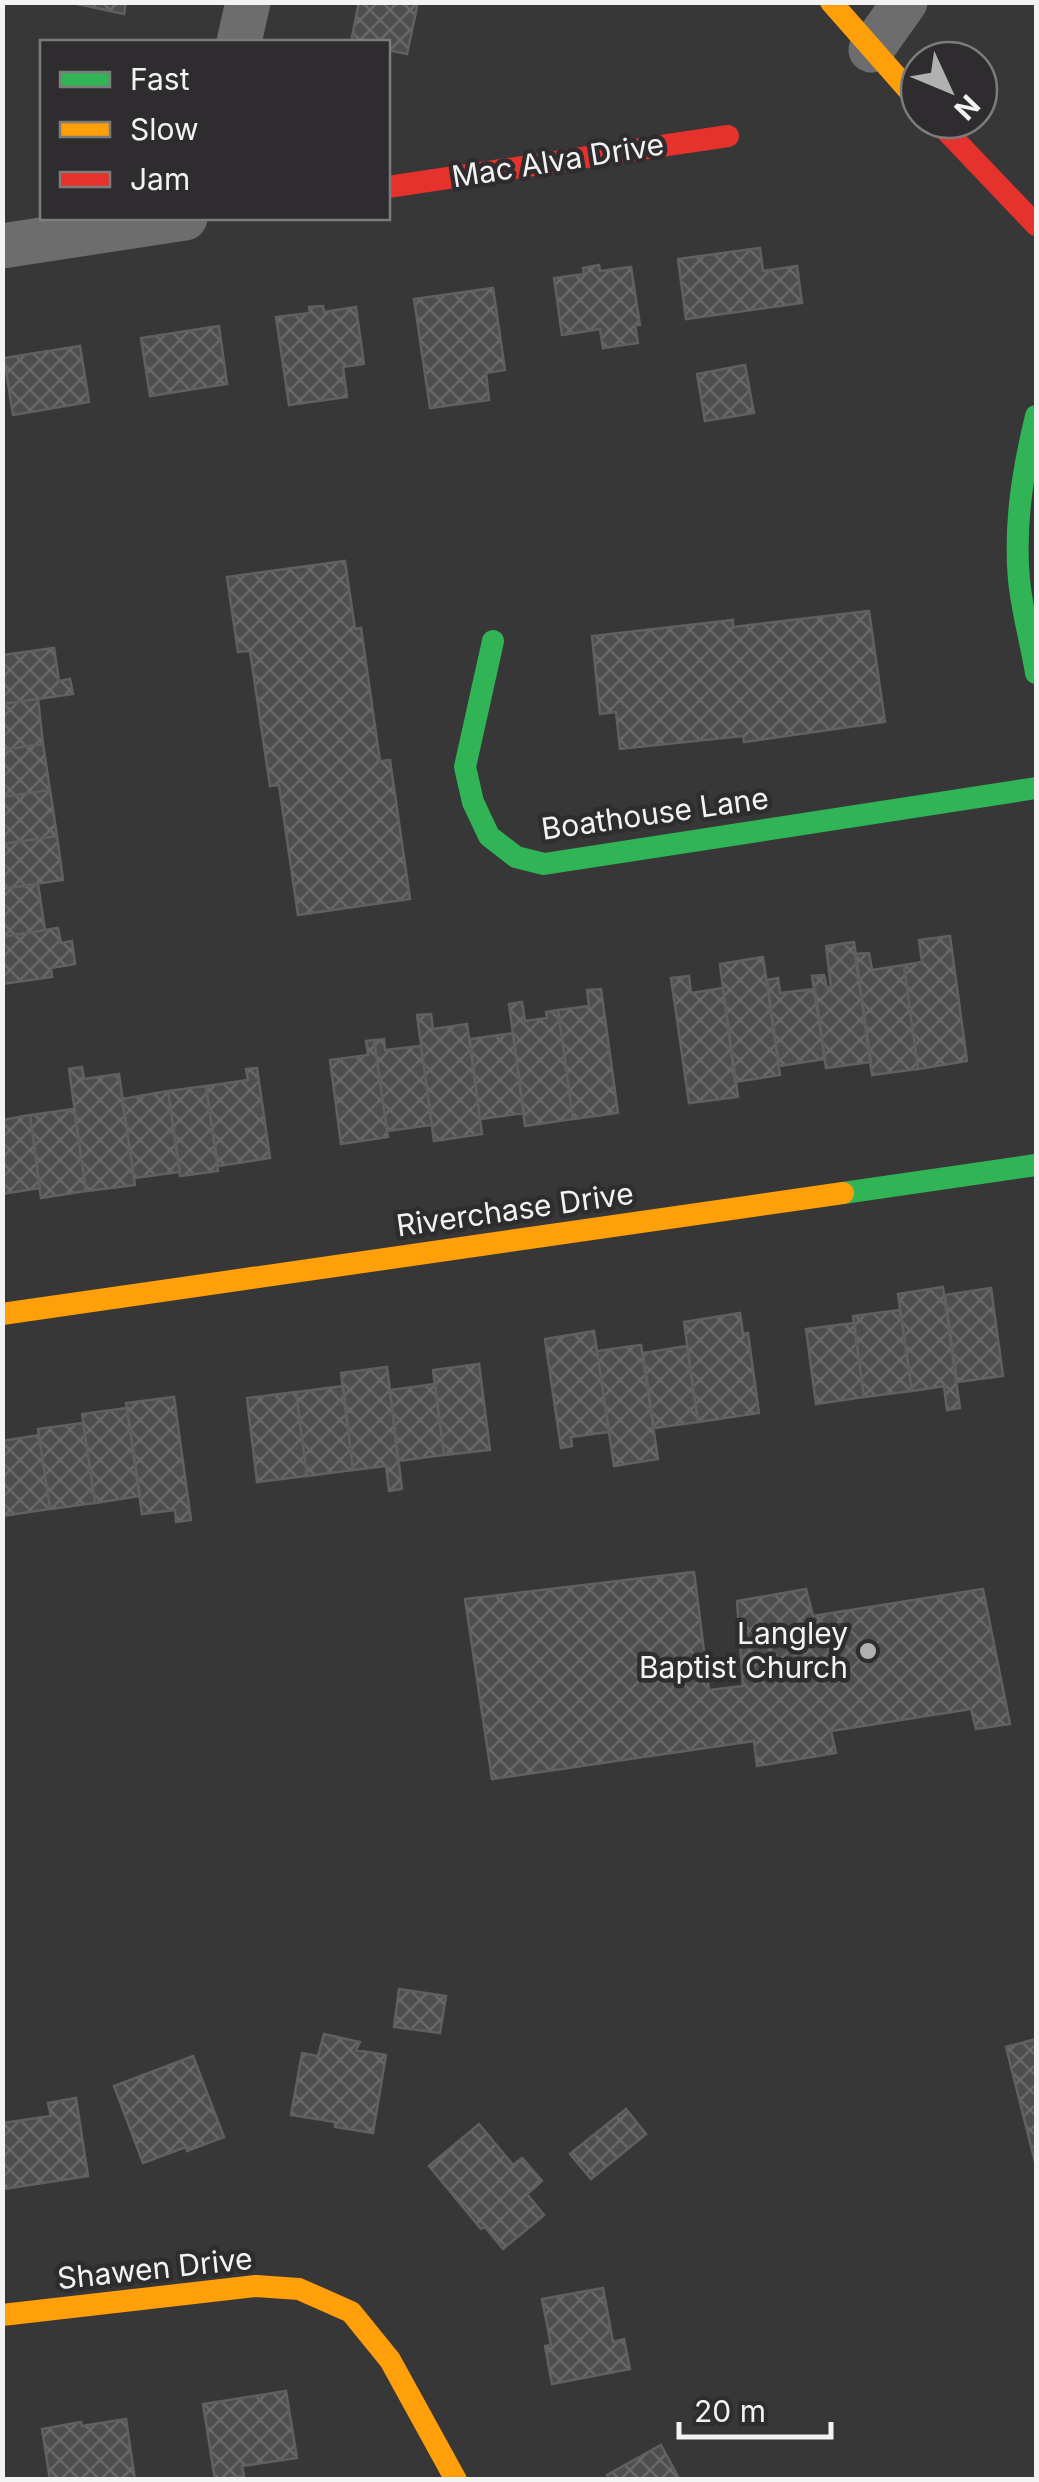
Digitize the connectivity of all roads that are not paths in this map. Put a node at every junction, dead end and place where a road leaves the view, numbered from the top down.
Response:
1 (248, 2) edge
2 (831, 2) edge
3 (905, 2) edge
4 (239, 40) edge
5 (871, 50) junction
6 (899, 80) edge
7 (728, 136) dead end
8 (955, 140) edge
9 (390, 187) edge
10 (173, 220) edge
11 (1036, 225) edge
12 (2, 246) edge
13 (1036, 416) edge
14 (492, 641) dead end
15 (1036, 672) edge
16 (1036, 788) edge
17 (1036, 1165) edge
18 (2, 1314) edge
19 (2, 2315) edge
20 (456, 2480) edge

1 - 4 street
2 - 5 street
3 - 5 street
5 - 6 street
7 - 9 street, Mac Alva Drive
8 - 11 street
10 - 12 street
13 - 15 street
14 - 16 street, Boathouse Lane
17 - 18 street, Riverchase Drive
19 - 20 street, Shawen Drive

